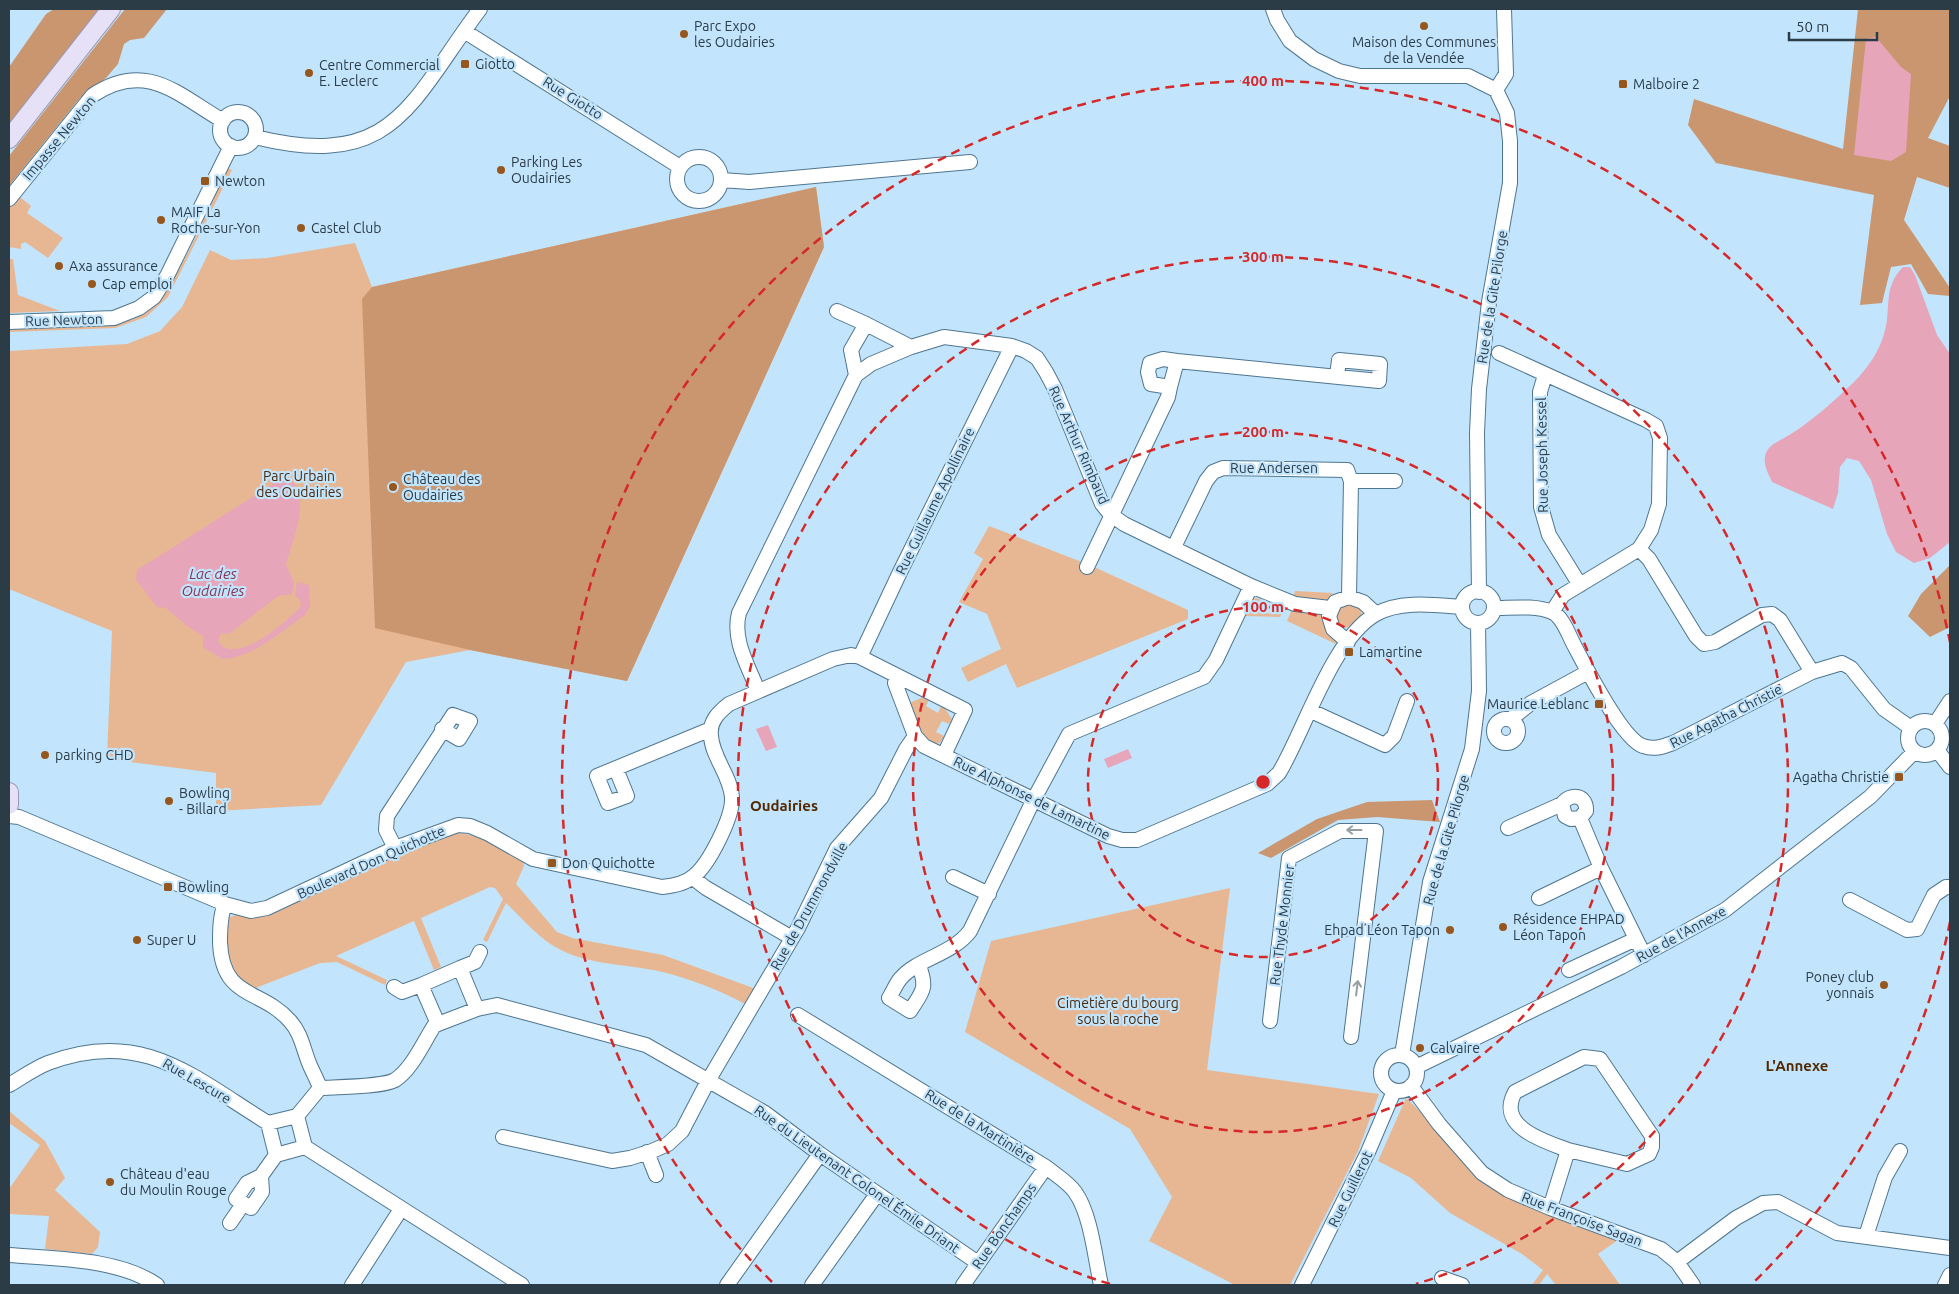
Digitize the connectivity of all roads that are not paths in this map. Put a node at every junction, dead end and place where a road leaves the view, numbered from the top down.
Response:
1 (111, 9) edge
2 (480, 9) edge
3 (1273, 9) edge
4 (1504, 9) edge
5 (464, 31) junction
6 (1496, 90) junction
7 (224, 120) junction
8 (255, 136) junction
9 (9, 139) edge
10 (231, 146) junction
11 (970, 162) dead end
12 (680, 167) junction
13 (722, 180) junction
14 (9, 199) edge
15 (837, 311) dead end
16 (9, 322) edge
17 (866, 324) junction
18 (1012, 346) junction
19 (911, 347) junction
20 (1498, 353) dead end
21 (1177, 361) junction
22 (856, 375) junction
23 (1545, 375) junction
24 (1337, 376) dead end
25 (1170, 387) junction
26 (1351, 481) junction
27 (1394, 481) dead end
28 (1110, 514) junction
29 (1174, 546) junction
30 (1639, 550) junction
31 (1086, 567) dead end
32 (1580, 585) junction
33 (1251, 586) junction
34 (1479, 592) junction
35 (1349, 597) junction
36 (1462, 606) junction
37 (1330, 608) junction
38 (1494, 608) junction
39 (1552, 612) junction
40 (1376, 614) junction
41 (1478, 623) junction
42 (1348, 642) junction
43 (860, 657) junction
44 (1588, 672) junction
45 (1812, 672) junction
46 (898, 676) junction
47 (758, 691) junction
48 (1407, 701) dead end
49 (1950, 701) edge
50 (1311, 711) junction
51 (1511, 719) dead end
52 (1935, 724) junction
53 (1911, 728) junction
54 (442, 729) dead end
55 (711, 729) junction
56 (915, 736) junction
57 (1937, 750) junction
58 (1914, 752) junction
59 (944, 756) junction
60 (1950, 767) edge
61 (616, 769) dead end
62 (9, 792) edge
63 (1034, 800) junction
64 (1562, 804) junction
65 (9, 805) edge
66 (9, 816) edge
67 (1580, 818) junction
68 (1508, 828) dead end
69 (395, 848) junction
70 (1601, 868) junction
71 (953, 877) dead end
72 (693, 878) junction
73 (1950, 887) edge
74 (989, 894) junction
75 (1539, 898) dead end
76 (1850, 900) dead end
77 (225, 904) junction
78 (792, 938) junction
79 (1636, 939) junction
80 (480, 952) dead end
81 (1644, 955) junction
82 (919, 966) dead end
83 (460, 968) junction
84 (1569, 970) dead end
85 (421, 985) junction
86 (394, 987) dead end
87 (483, 1008) junction
88 (798, 1015) dead end
89 (1270, 1021) dead end
90 (438, 1024) junction
91 (1351, 1037) dead end
92 (1402, 1055) junction
93 (1416, 1067) junction
94 (708, 1081) junction
95 (9, 1085) edge
96 (1411, 1086) junction
97 (320, 1088) junction
98 (1394, 1090) junction
99 (298, 1116) junction
100 (268, 1123) junction
101 (503, 1137) dead end
102 (305, 1147) junction
103 (1568, 1150) junction
104 (1900, 1151) dead end
105 (647, 1152) junction
106 (820, 1154) junction
107 (276, 1155) junction
108 (1046, 1167) junction
109 (656, 1175) dead end
110 (877, 1194) junction
111 (1550, 1208) junction
112 (400, 1209) junction
113 (230, 1223) dead end
114 (1866, 1236) junction
115 (1950, 1248) edge
116 (9, 1255) edge
117 (1677, 1262) junction
118 (978, 1263) junction
119 (1950, 1275) edge
120 (1442, 1278) dead end
121 (157, 1285) edge
122 (352, 1285) edge
123 (522, 1285) edge
124 (727, 1285) edge
125 (812, 1285) edge
126 (963, 1285) edge
127 (1101, 1285) edge
128 (1302, 1285) edge
129 (1462, 1285) edge
130 (1693, 1285) edge
131 (1945, 1285) edge

1 - 9 main road
2 - 5 street
3 - 6 street
4 - 6 street
5 - 8 street
5 - 12 street, Rue Giotto
6 - 34 street, Rue de la Gite Pilorge
7 - 8 street
7 - 10 street
7 - 14 street, Impasse Newton
8 - 10 street
10 - 16 street, Rue Newton
11 - 13 street
12 - 13 street
12 - 13 street
15 - 17 street
17 - 19 street
17 - 22 street
18 - 19 street, Rue Arthur Rimbaud
18 - 28 street, Rue Arthur Rimbaud
18 - 43 street, Rue Guillaume Apollinaire
19 - 22 street, Rue Arthur Rimbaud
20 - 23 street, Rue Joseph Kessel
21 - 24 street
21 - 25 street
21 - 25 street
22 - 47 street
23 - 30 street, Rue Joseph Kessel
23 - 32 street, Rue Joseph Kessel
25 - 28 street
26 - 27 street
26 - 29 street, Rue Andersen
26 - 35 street
28 - 29 street, Rue Arthur Rimbaud
28 - 31 street
29 - 33 street, Rue Arthur Rimbaud
30 - 32 street, Rue Joseph Kessel
30 - 45 street
32 - 39 street, Rue Joseph Kessel
33 - 37 street, Rue Arthur Rimbaud
33 - 63 street
34 - 36 street
34 - 38 street
35 - 37 street
35 - 40 street
36 - 40 street, Rue Alphonse de Lamartine
36 - 41 street
37 - 42 street
38 - 39 street
38 - 41 street
39 - 44 street, Rue Agatha Christie
40 - 42 street, Rue Alphonse de Lamartine
41 - 92 street, Rue de la Gite Pilorge
42 - 50 street, Rue Alphonse de Lamartine
43 - 46 street
43 - 47 street
44 - 45 street, Rue Agatha Christie
44 - 51 street
45 - 53 street, Rue Agatha Christie
46 - 56 street
46 - 59 street
47 - 55 street
48 - 50 street
49 - 52 street
50 - 63 street, Rue Alphonse de Lamartine
52 - 53 street
52 - 57 street
53 - 58 street
54 - 69 street
55 - 61 street
55 - 72 street
56 - 59 street, Rue Alphonse de Lamartine
56 - 78 street, Rue de Drummondville
57 - 58 street
57 - 60 street
58 - 81 street, Rue de l'Annexe
59 - 63 street, Rue Alphonse de Lamartine
62 - 65 main road
63 - 74 street
64 - 67 street
64 - 67 street
64 - 68 street
66 - 77 street, Boulevard Don Quichotte
67 - 70 street
69 - 72 street, Boulevard Don Quichotte
69 - 77 street, Boulevard Don Quichotte
70 - 75 street
70 - 79 street
71 - 74 street
72 - 78 street
73 - 76 street
74 - 82 street
77 - 97 street
78 - 94 street, Rue de Drummondville
79 - 81 street
79 - 84 street
80 - 83 street
81 - 93 street, Rue de l'Annexe
83 - 85 street
83 - 87 street
85 - 86 street
85 - 90 street
87 - 90 street
87 - 94 street, Rue du Lieutenant Colonel Émile Driant
88 - 108 street, Rue de la Martinière
91 -> 89 street, Rue Thyde Monnier
90 - 97 street
92 - 93 street
92 - 98 street
93 - 96 street
94 - 105 street, Rue de Drummondville
94 - 106 street, Rue du Lieutenant Colonel Émile Driant
95 - 100 street, Rue Lescure
96 - 98 street
96 - 111 street, Rue Françoise Sagan
97 - 99 street
98 - 128 street, Rue Guillerot
99 - 100 street
99 - 102 street
100 - 107 street
101 - 105 street, Rue de Drummondville
102 - 107 street
102 - 112 street
103 - 103 street
103 - 111 street
104 - 114 street
105 - 109 street
106 - 110 street, Rue du Lieutenant Colonel Émile Driant
106 - 124 street
107 - 113 street
108 - 118 street, Rue Bonchamps
108 - 127 street, Rue de la Martinière
110 - 118 street, Rue du Lieutenant Colonel Émile Driant
110 - 125 street
111 - 117 street, Rue Françoise Sagan
112 - 122 street
112 - 123 street
114 - 115 street
114 - 117 street
116 - 121 street
117 - 130 street, Rue Françoise Sagan
118 - 126 street, Rue Bonchamps
119 - 131 street
120 - 129 street

